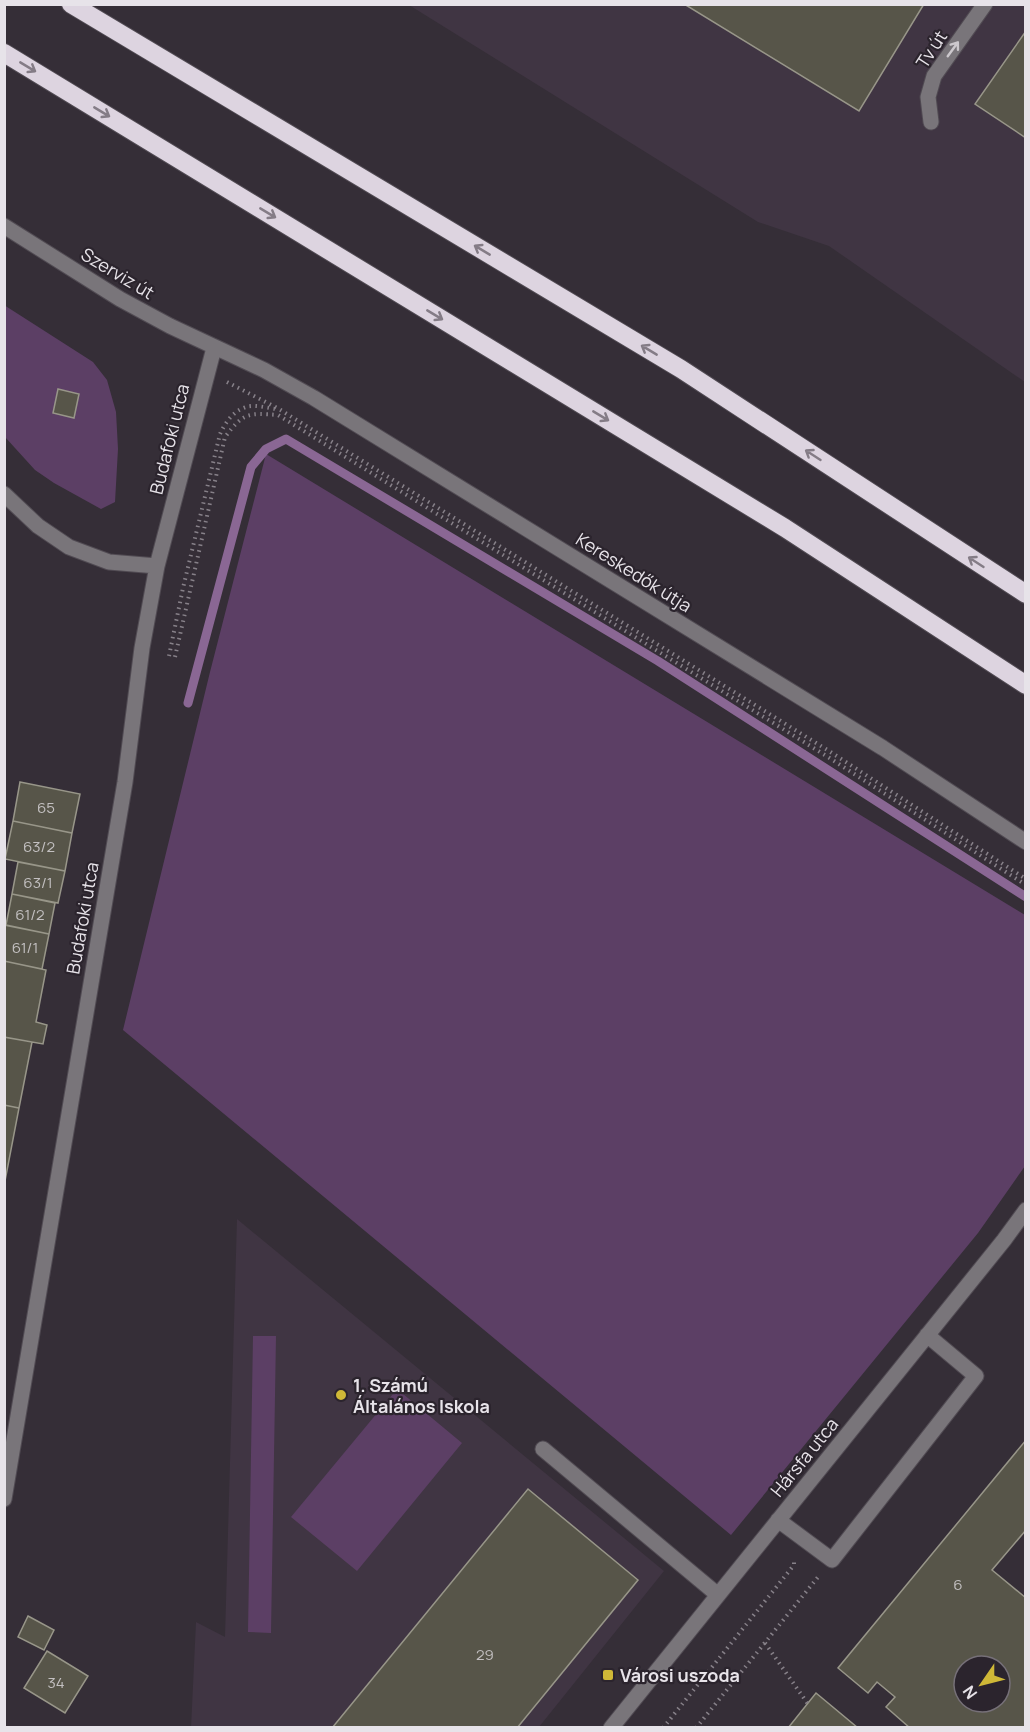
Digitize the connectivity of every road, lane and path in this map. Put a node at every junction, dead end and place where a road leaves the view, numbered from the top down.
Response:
1 (71, 4) edge
2 (985, 4) edge
3 (4, 52) edge
4 (931, 122) dead end
5 (4, 226) edge
6 (214, 348) junction
7 (207, 372) junction
8 (279, 409) junction
9 (4, 494) edge
10 (157, 566) junction
11 (1026, 594) edge
12 (1026, 685) edge
13 (1026, 842) edge
14 (1026, 879) edge
15 (1026, 885) edge
16 (1026, 1210) edge
17 (927, 1335) junction
18 (543, 1449) dead end
19 (4, 1499) edge
20 (778, 1520) junction
21 (794, 1532) junction
22 (832, 1560) junction
23 (718, 1594) junction
24 (765, 1643) junction
25 (808, 1704) dead end
26 (611, 1728) edge
27 (663, 1728) edge
28 (696, 1728) edge

11 -> 1 highway
4 -> 2 street, Tv út
3 -> 12 highway
5 - 6 street, Szerviz út
6 - 7 street, Budafoki utca
6 - 13 street, Kereskedők útja
7 - 8 path
7 - 10 street, Budafoki utca
8 - 14 path
8 - 15 path
9 - 10 street
10 - 19 street, Budafoki utca
16 - 17 street, Hársfa utca
17 - 20 street, Hársfa utca
17 - 22 street
18 - 23 street
20 - 21 street
20 - 23 street, Hársfa utca
21 - 22 street
21 - 27 path
22 - 24 path
23 - 26 street, Hársfa utca
24 - 25 path
24 - 28 path

